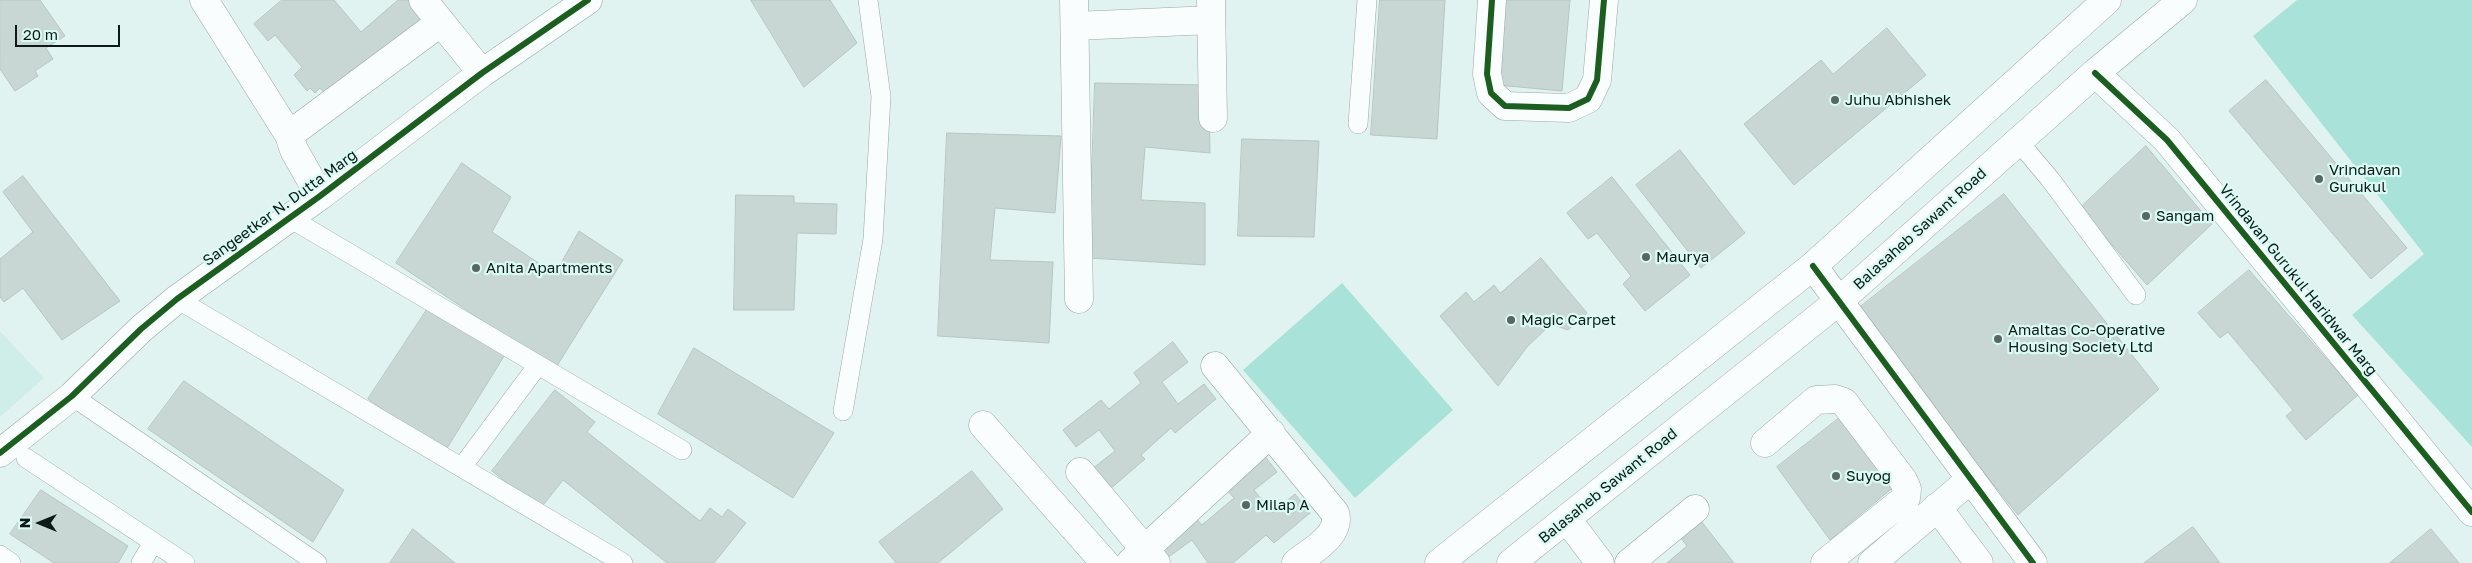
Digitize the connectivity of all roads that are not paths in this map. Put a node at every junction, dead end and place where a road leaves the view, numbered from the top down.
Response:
1 (204, 0) edge
2 (423, 0) edge
3 (588, 0) edge
4 (868, 0) edge
5 (1367, 0) edge
6 (1492, 0) edge
7 (1604, 0) edge
8 (2107, 0) edge
9 (2183, 0) edge
10 (1211, 10) edge
11 (1075, 13) edge
12 (441, 22) junction
13 (482, 73) junction
14 (2095, 73) junction
15 (1213, 118) dead end
16 (1358, 124) dead end
17 (289, 135) junction
18 (2018, 141) junction
19 (320, 196) junction
20 (288, 217) junction
21 (1813, 266) junction
22 (2136, 295) dead end
23 (177, 298) junction
24 (1079, 299) dead end
25 (1839, 301) junction
26 (538, 365) junction
27 (1215, 366) dead end
28 (72, 396) junction
29 (843, 411) dead end
30 (983, 425) dead end
31 (1271, 433) junction
32 (1765, 443) dead end
33 (682, 450) dead end
34 (13, 456) edge
35 (462, 467) junction
36 (1080, 472) dead end
37 (1970, 479) junction
38 (1937, 507) junction
39 (1695, 509) dead end
40 (2472, 512) edge
41 (1567, 519) junction
42 (154, 543) junction
43 (0, 555) edge
44 (1144, 559) edge
45 (11, 563) edge
46 (141, 563) edge
47 (185, 563) edge
48 (317, 563) edge
49 (623, 563) edge
50 (1105, 563) edge
51 (1296, 563) edge
52 (1439, 563) edge
53 (1511, 563) edge
54 (1600, 563) edge
55 (1630, 563) edge
56 (1825, 563) edge
57 (1872, 563) edge
58 (1979, 563) edge
59 (2033, 563) edge

1 - 17 street
2 - 12 street
3 - 13 street, Sangeetkar N. Dutta Marg
4 - 29 lane
5 - 16 lane
6 - 7 street
8 - 21 street
9 - 14 street, Balasaheb Sawant Road
10 - 11 street
10 - 15 street
11 - 24 street
12 - 13 street
12 - 17 street
13 - 19 street, Sangeetkar N. Dutta Marg
14 - 18 street, Balasaheb Sawant Road
14 - 40 street, Vrindavan Gurukul Haridwar Marg
17 - 19 street
18 - 22 lane
18 - 25 street, Balasaheb Sawant Road
19 - 20 street, Sangeetkar N. Dutta Marg
20 - 23 street, Sangeetkar N. Dutta Marg
20 - 26 lane
21 - 25 street
21 - 52 street
23 - 28 street, Sangeetkar N. Dutta Marg
23 - 35 lane
25 - 37 street
25 - 41 street, Balasaheb Sawant Road
26 - 33 lane
26 - 35 lane
27 - 31 street
28 - 34 street, Sangeetkar N. Dutta Marg
28 - 48 lane
30 - 50 street
31 - 44 street
31 - 51 street
32 - 56 street
34 - 42 lane
35 - 49 lane
36 - 44 street
37 - 38 street
37 - 59 street
38 - 57 street
38 - 58 street
39 - 55 street
41 - 53 street, Balasaheb Sawant Road
41 - 54 street
42 - 46 lane
42 - 47 lane
43 - 45 lane

